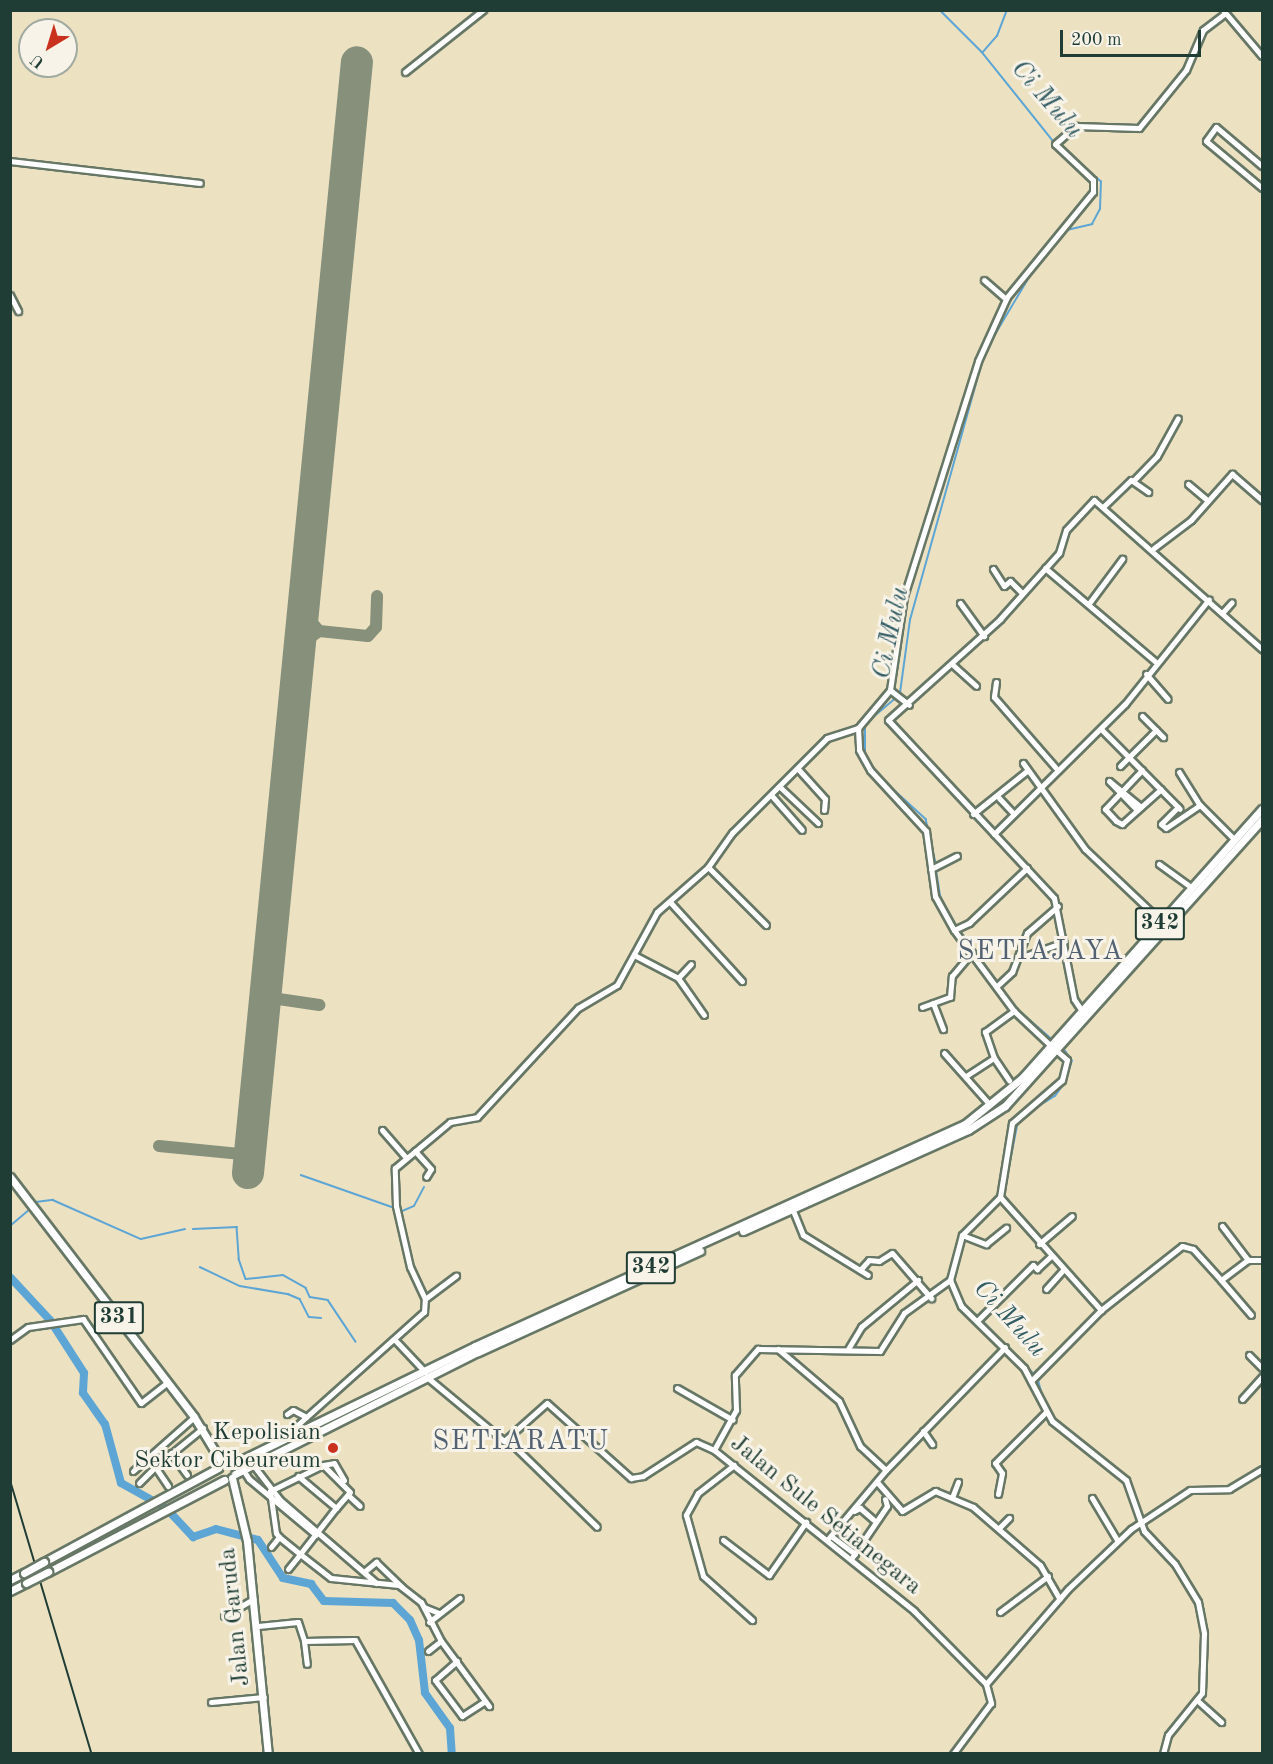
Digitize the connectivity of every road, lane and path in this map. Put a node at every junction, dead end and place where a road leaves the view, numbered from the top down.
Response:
1 (483, 10) edge
2 (1224, 12) edge
3 (1263, 56) edge
4 (405, 72) dead end
5 (10, 161) edge
6 (1263, 166) edge
7 (200, 183) dead end
8 (1263, 188) edge
9 (984, 280) dead end
10 (10, 295) edge
11 (1006, 299) junction
12 (18, 311) dead end
13 (1178, 418) dead end
14 (1134, 480) junction
15 (1188, 484) dead end
16 (1148, 492) dead end
17 (1263, 500) edge
18 (1208, 501) junction
19 (1104, 506) junction
20 (1154, 548) junction
21 (1122, 559) dead end
22 (993, 568) dead end
23 (1045, 568) junction
24 (1022, 593) junction
25 (1209, 599) junction
26 (1090, 602) junction
27 (1232, 602) dead end
28 (960, 603) dead end
29 (1223, 612) junction
30 (984, 636) junction
31 (1263, 649) edge
32 (1156, 662) junction
33 (953, 665) junction
34 (1146, 674) junction
35 (996, 682) dead end
36 (976, 686) dead end
37 (890, 690) junction
38 (1168, 699) dead end
39 (909, 705) junction
40 (1142, 716) dead end
41 (858, 728) junction
42 (1101, 729) junction
43 (1156, 730) junction
44 (1163, 737) dead end
45 (1129, 757) junction
46 (1023, 763) dead end
47 (1120, 766) dead end
48 (1056, 768) junction
49 (799, 770) junction
50 (1028, 770) junction
51 (1142, 770) junction
52 (1179, 772) dead end
53 (1041, 786) junction
54 (781, 788) junction
55 (1161, 789) junction
56 (1122, 791) junction
57 (772, 796) junction
58 (999, 798) junction
59 (1200, 805) junction
60 (1178, 807) junction
61 (1139, 808) junction
62 (1263, 809) edge
63 (824, 810) dead end
64 (1012, 812) junction
65 (1183, 813) junction
66 (973, 814) junction
67 (1263, 820) edge
68 (818, 823) dead end
69 (802, 831) dead end
70 (994, 834) junction
71 (1235, 840) junction
72 (957, 856) dead end
73 (1159, 864) dead end
74 (708, 867) junction
75 (1027, 868) junction
76 (935, 869) junction
77 (1192, 888) junction
78 (670, 902) junction
79 (1058, 906) junction
80 (1162, 922) junction
81 (766, 925) dead end
82 (956, 930) junction
83 (1064, 942) junction
84 (970, 950) junction
85 (1025, 956) dead end
86 (636, 957) junction
87 (691, 964) dead end
88 (678, 978) junction
89 (742, 981) dead end
90 (999, 985) junction
91 (933, 1004) junction
92 (922, 1007) dead end
93 (1014, 1011) junction
94 (1082, 1011) junction
95 (704, 1015) dead end
96 (943, 1029) dead end
97 (1061, 1041) junction
98 (1054, 1048) junction
99 (944, 1053) dead end
100 (994, 1058) junction
101 (1034, 1070) junction
102 (966, 1076) junction
103 (1009, 1080) dead end
104 (992, 1107) junction
105 (382, 1130) dead end
106 (415, 1151) junction
107 (406, 1158) junction
108 (10, 1177) edge
109 (426, 1177) dead end
110 (1002, 1199) junction
111 (803, 1201) junction
112 (792, 1208) junction
113 (1072, 1216) dead end
114 (1222, 1226) dead end
115 (1006, 1228) dead end
116 (964, 1236) junction
117 (1039, 1244) junction
118 (1263, 1253) edge
119 (1050, 1257) junction
120 (1260, 1259) edge
121 (1248, 1260) junction
122 (860, 1270) junction
123 (1063, 1270) junction
124 (868, 1275) dead end
125 (456, 1276) dead end
126 (918, 1280) junction
127 (950, 1280) junction
128 (1221, 1280) junction
129 (1046, 1289) dead end
130 (931, 1298) junction
131 (426, 1299) junction
132 (1101, 1310) junction
133 (1251, 1315) dead end
134 (979, 1319) junction
135 (10, 1340) edge
136 (395, 1340) junction
137 (1005, 1347) junction
138 (477, 1349) junction
139 (778, 1349) junction
140 (848, 1349) junction
141 (1249, 1355) dead end
142 (1263, 1368) edge
143 (426, 1375) junction
144 (1263, 1377) edge
145 (1035, 1378) junction
146 (168, 1382) junction
147 (677, 1388) dead end
148 (377, 1398) junction
149 (1242, 1399) dead end
150 (1046, 1413) junction
151 (287, 1414) dead end
152 (194, 1417) junction
153 (306, 1417) junction
154 (733, 1420) junction
155 (203, 1428) junction
156 (923, 1431) junction
157 (508, 1440) junction
158 (278, 1442) junction
159 (932, 1444) dead end
160 (714, 1450) junction
161 (171, 1453) junction
162 (247, 1457) junction
163 (235, 1463) junction
164 (734, 1465) junction
165 (220, 1466) junction
166 (252, 1466) junction
167 (155, 1467) junction
168 (1263, 1469) edge
169 (886, 1470) junction
170 (133, 1471) dead end
171 (188, 1476) dead end
172 (233, 1476) junction
173 (298, 1476) junction
174 (877, 1482) junction
175 (958, 1482) dead end
176 (140, 1483) dead end
177 (168, 1490) junction
178 (269, 1492) junction
179 (877, 1492) dead end
180 (998, 1494) dead end
181 (348, 1495) junction
182 (953, 1495) junction
183 (1092, 1498) dead end
184 (278, 1502) junction
185 (360, 1506) dead end
186 (336, 1509) junction
187 (271, 1511) junction
188 (1009, 1518) dead end
189 (874, 1520) junction
190 (117, 1522) junction
191 (806, 1522) junction
192 (1142, 1523) junction
193 (842, 1526) dead end
194 (597, 1527) dead end
195 (1000, 1527) junction
196 (122, 1531) junction
197 (318, 1534) junction
198 (279, 1537) junction
199 (829, 1538) junction
200 (723, 1540) dead end
201 (1117, 1540) junction
202 (271, 1547) dead end
203 (300, 1554) junction
204 (855, 1554) junction
205 (851, 1559) junction
206 (288, 1569) dead end
207 (364, 1572) junction
208 (1048, 1576) junction
209 (10, 1580) edge
210 (377, 1584) junction
211 (402, 1587) junction
212 (10, 1591) edge
213 (460, 1598) dead end
214 (255, 1599) junction
215 (1059, 1599) junction
216 (424, 1607) junction
217 (1000, 1612) dead end
218 (439, 1613) junction
219 (224, 1616) dead end
220 (752, 1620) dead end
221 (429, 1622) junction
222 (258, 1626) junction
223 (304, 1641) junction
224 (441, 1641) junction
225 (428, 1651) dead end
226 (456, 1661) junction
227 (307, 1664) dead end
228 (986, 1684) junction
229 (264, 1696) junction
230 (211, 1702) dead end
231 (1201, 1703) junction
232 (1221, 1722) dead end
233 (268, 1754) edge
234 (419, 1754) edge
235 (953, 1754) edge
236 (1163, 1754) edge

1 - 4 street
2 - 3 street
2 - 11 street
5 - 7 street
6 - 8 street
9 - 11 street
10 - 12 street
11 - 37 street
13 - 14 street
14 - 16 street
14 - 19 street
15 - 18 street
17 - 18 street
18 - 20 street
19 - 20 street
19 - 23 street
20 - 25 street
21 - 26 street
22 - 24 street
23 - 24 street
23 - 26 street
24 - 30 street
25 - 29 street
25 - 32 street
26 - 32 street
27 - 29 street
28 - 30 street
29 - 31 street
30 - 33 street
32 - 34 street
33 - 36 street
33 - 39 street
34 - 38 street
34 - 42 street
35 - 48 street
37 - 39 street
37 - 41 street
39 - 66 street
40 - 43 street
41 - 49 street
41 - 76 street
42 - 45 street
42 - 48 street
43 - 44 street
43 - 45 street
45 - 47 street
45 - 51 street
46 - 50 street
48 - 53 street
49 - 54 street
49 - 63 street
50 - 53 street
50 - 58 street
51 - 55 street
51 - 56 street
52 - 59 street
53 - 64 street
53 - 80 street
54 - 57 street
54 - 68 street
55 - 60 street
55 - 61 street
56 - 61 street
56 - 61 street
57 - 69 street
57 - 74 street
58 - 64 street
58 - 66 street
59 - 65 street
59 - 71 street
60 - 65 street
60 - 65 street
62 - 71 main road, 342
64 - 70 street
66 - 70 street
67 - 97 main road, 342
70 - 75 street
71 - 77 main road, 342
72 - 76 street
73 - 77 street
74 - 78 street
74 - 81 street
75 - 79 street
75 - 82 street
76 - 82 street
77 - 80 main road, 342
78 - 86 street
78 - 89 street
79 - 83 street
79 - 90 street
80 - 94 main road, 342
82 - 84 street
83 - 85 street
83 - 94 street
84 - 90 street
84 - 91 street
86 - 88 street
86 - 106 street
87 - 88 street
88 - 95 street
90 - 93 street
91 - 92 street
91 - 96 street
93 - 98 street
93 - 100 street
94 - 97 main road, 342
97 - 98 main road, 342
98 - 101 main road, 342
98 - 110 street
99 - 102 street
100 - 102 street
100 - 103 street
101 - 104 main road, 342
101 - 111 main road, 342
102 - 104 street
104 - 111 main road, 342
105 - 107 street
106 - 107 street
106 - 109 street
107 - 131 street
108 - 146 main road, 331
110 - 116 street
110 - 117 street
111 - 112 main road, 342
111 - 138 main road, 342
112 - 122 street
112 - 138 main road, 342
113 - 117 street
114 - 121 street
115 - 116 street
116 - 127 street
117 - 119 street
118 - 120 street
119 - 123 street
119 - 134 street
120 - 121 street
121 - 128 street
122 - 124 street
122 - 126 street
123 - 129 street
123 - 132 street
125 - 131 street
126 - 130 street
126 - 140 street
127 - 130 street
127 - 134 street
128 - 132 street
128 - 133 street
130 - 140 street
131 - 136 street
132 - 145 street
134 - 137 street
135 - 146 street
136 - 143 street
136 - 153 street
137 - 145 street
137 - 156 street
138 - 143 main road, 342
139 - 140 street
139 - 154 street
139 - 169 street
141 - 142 street
143 - 148 main road, 342
143 - 157 street
144 - 149 street
145 - 150 street
146 - 152 main road, 331
147 - 154 street
148 - 158 main road, 342
148 - 166 main road, 342
150 - 180 street
150 - 192 street
151 - 153 street
152 - 155 main road, 331
152 - 170 street
153 - 158 street
154 - 160 street
155 - 161 street
155 - 165 main road, 331
156 - 159 street
156 - 169 street
157 - 160 street, Jalan Sule Setianegara
157 - 194 street
158 - 162 main road, 342
160 - 164 street, Jalan Sule Setianegara
161 - 167 street
161 - 171 street
162 - 163 main road, 342
162 - 166 street
163 - 165 main road
163 - 172 main road
164 - 191 street, Jalan Sule Setianegara
164 - 220 street
165 - 172 main road
165 - 177 main road
166 - 172 main road, 342
166 - 178 street
167 - 176 street
167 - 177 street
168 - 192 street
169 - 174 street
172 - 178 street
172 - 196 main road
172 - 214 main road, Jalan Garuda
173 - 178 street
173 - 181 street
173 - 186 street
174 - 182 street
174 - 199 street
175 - 182 street
177 - 190 main road
178 - 184 street
178 - 187 street
179 - 189 street
181 - 185 street
181 - 186 street
182 - 195 street
183 - 201 street
184 - 187 street
184 - 197 street
186 - 197 street
187 - 198 street
188 - 195 street
189 - 193 street
189 - 204 street
190 - 196 main road
190 - 209 main road, bridge
191 - 199 street, Jalan Sule Setianegara
191 - 200 street
192 - 201 street
192 - 231 street
195 - 208 street
196 - 212 main road, bridge
197 - 203 street
197 - 207 street
198 - 202 street
198 - 203 street
199 - 204 street
199 - 205 street, Jalan Sule Setianegara
201 - 215 street
203 - 206 street
203 - 210 street
204 - 205 street
205 - 228 street, Jalan Sule Setianegara
207 - 210 street
207 - 211 street
208 - 215 street
208 - 217 street
210 - 211 street
211 - 216 street
213 - 218 street
214 - 219 street
214 - 222 main road, Jalan Garuda
215 - 228 street
216 - 218 street
216 - 221 street
218 - 221 street
221 - 224 street
222 - 223 street
222 - 229 main road, Jalan Garuda
223 - 227 street
223 - 234 street
224 - 225 street
224 - 226 street
226 - 226 street
228 - 235 street
229 - 230 street
229 - 233 main road, Jalan Garuda
231 - 232 street
231 - 236 street

